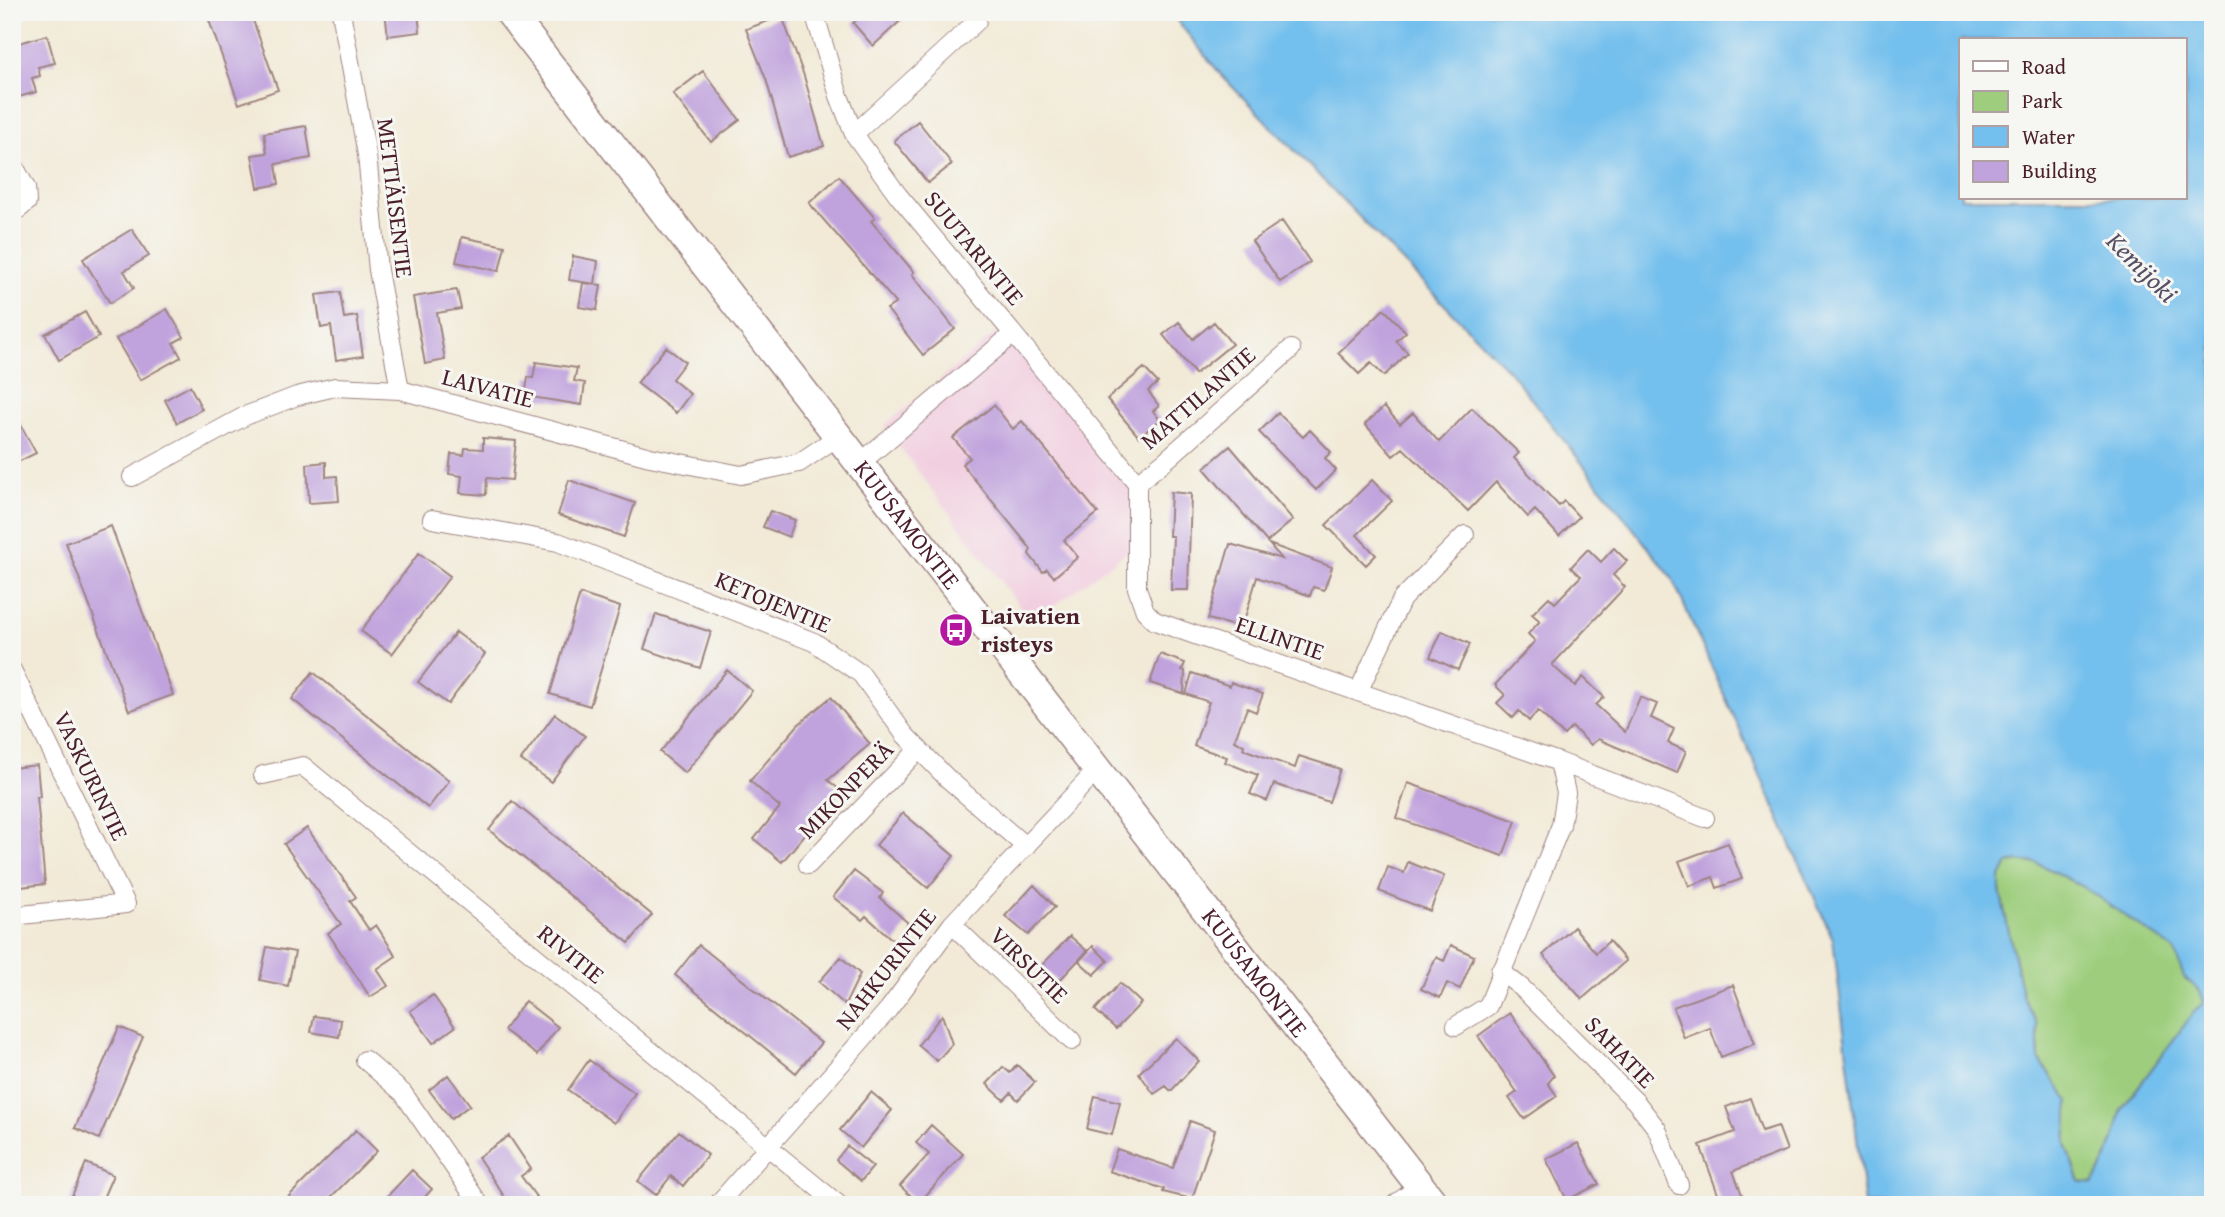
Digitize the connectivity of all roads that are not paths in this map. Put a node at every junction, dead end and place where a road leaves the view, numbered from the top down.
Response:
1 (341, 12) edge
2 (509, 12) edge
3 (814, 12) edge
4 (977, 21) dead end
5 (854, 134) junction
6 (12, 163) edge
7 (12, 208) edge
8 (1013, 334) junction
9 (1291, 349) dead end
10 (400, 390) junction
11 (837, 437) junction
12 (859, 464) junction
13 (132, 477) dead end
14 (1137, 483) junction
15 (432, 519) dead end
16 (1465, 535) dead end
17 (12, 670) edge
18 (1358, 692) junction
19 (919, 749) junction
20 (1559, 762) junction
21 (1098, 769) junction
22 (263, 775) dead end
23 (1705, 818) dead end
24 (1026, 847) junction
25 (808, 865) dead end
26 (12, 916) edge
27 (952, 924) junction
28 (1500, 971) junction
29 (1456, 1026) dead end
30 (1072, 1041) dead end
31 (365, 1060) dead end
32 (769, 1147) junction
33 (1679, 1185) dead end
34 (1428, 1195) edge
35 (480, 1205) edge
36 (717, 1205) edge
37 (839, 1205) edge
38 (1394, 1205) edge

1 - 10 street, METTIÄISENTIE
2 - 11 main road, KUUSAMONTIE
3 - 5 street, SUUTARINTIE
4 - 5 street
5 - 8 street, SUUTARINTIE
6 - 7 street
8 - 12 street, SUUTARINTIE
8 - 14 street
9 - 14 street, MATTILANTIE
10 - 11 street, LAIVATIE
10 - 13 street, LAIVATIE
11 - 12 main road, KUUSAMONTIE
12 - 21 main road, KUUSAMONTIE
14 - 18 street, ELLINTIE
15 - 19 street, KETOJENTIE
16 - 18 street
17 - 26 street, VASKURINTIE
18 - 20 street, ELLINTIE
19 - 24 street, KETOJENTIE
19 - 25 street, MIKONPERÄ
20 - 23 street, ELLINTIE
20 - 28 street
21 - 24 street, NAHKURINTIE
21 - 34 main road, KUUSAMONTIE
22 - 32 street, RIVITIE
24 - 27 street, NAHKURINTIE
27 - 30 street, VIRSUTIE
27 - 32 street, NAHKURINTIE
28 - 29 street
28 - 33 street, SAHATIE
31 - 35 street
32 - 36 street, NAHKURINTIE
32 - 37 street, RIVITIE
34 - 38 street

